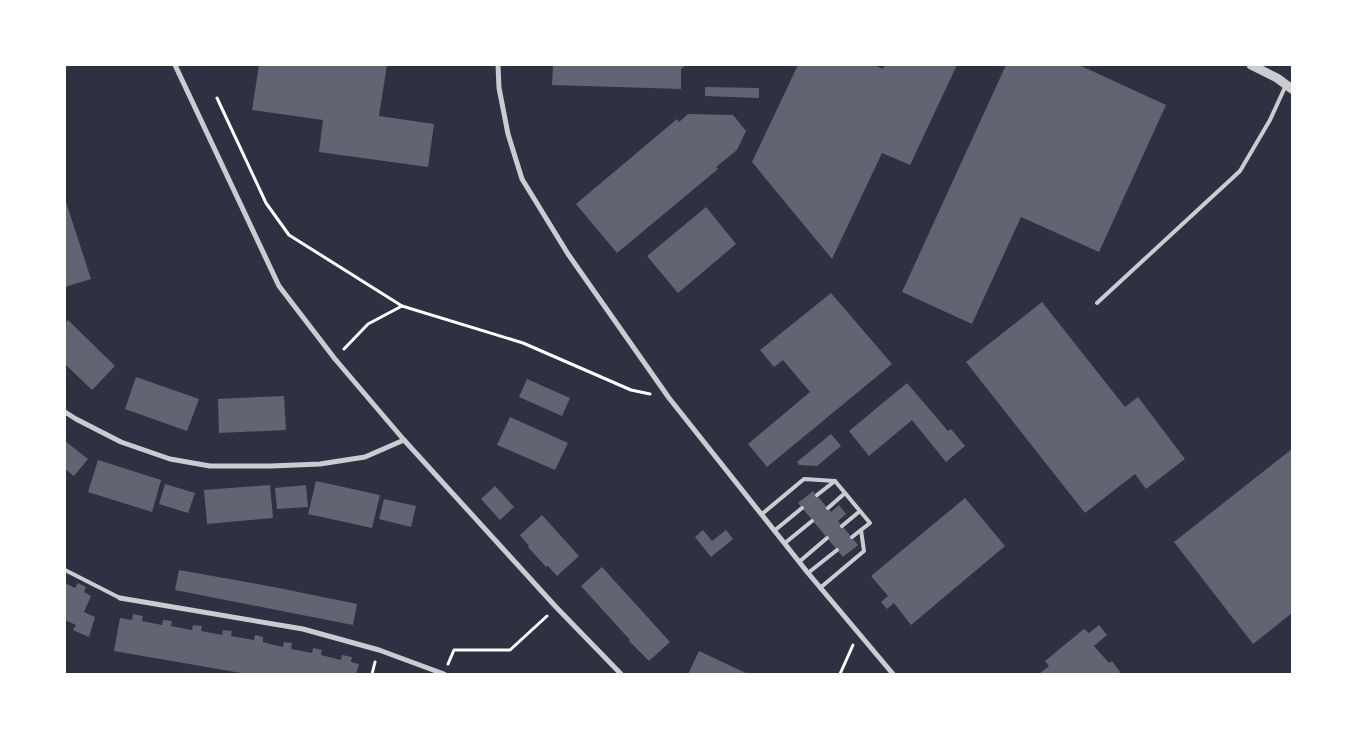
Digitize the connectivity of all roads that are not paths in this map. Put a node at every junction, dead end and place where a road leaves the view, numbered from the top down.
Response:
1 (175, 65) edge
2 (498, 65) edge
3 (1251, 65) edge
4 (1289, 87) edge
5 (1097, 303) dead end
6 (65, 412) edge
7 (404, 440) junction
8 (835, 481) junction
9 (845, 493) junction
10 (817, 496) dead end
11 (802, 508) dead end
12 (828, 508) dead end
13 (860, 511) junction
14 (762, 514) junction
15 (812, 520) dead end
16 (842, 526) dead end
17 (861, 530) junction
18 (774, 531) junction
19 (852, 537) dead end
20 (827, 538) dead end
21 (785, 544) junction
22 (837, 550) dead end
23 (799, 562) junction
24 (65, 570) edge
25 (808, 574) junction
26 (820, 588) junction
27 (120, 598) joint
28 (443, 674) edge
29 (621, 674) edge
30 (893, 674) edge

1 - 7 street
2 - 14 street
3 - 4 street
4 - 5 lane
6 - 7 street
7 - 29 street
8 - 9 lane
8 - 10 lane
8 - 14 lane
9 - 12 lane
9 - 13 lane
11 - 18 lane
13 - 16 lane
13 - 17 lane
14 - 18 street
15 - 21 lane
17 - 19 lane
17 - 26 lane
18 - 21 street
20 - 23 lane
21 - 23 street
22 - 25 lane
23 - 25 street
24 - 27 lane
25 - 26 street
26 - 30 street
27 - 28 street

